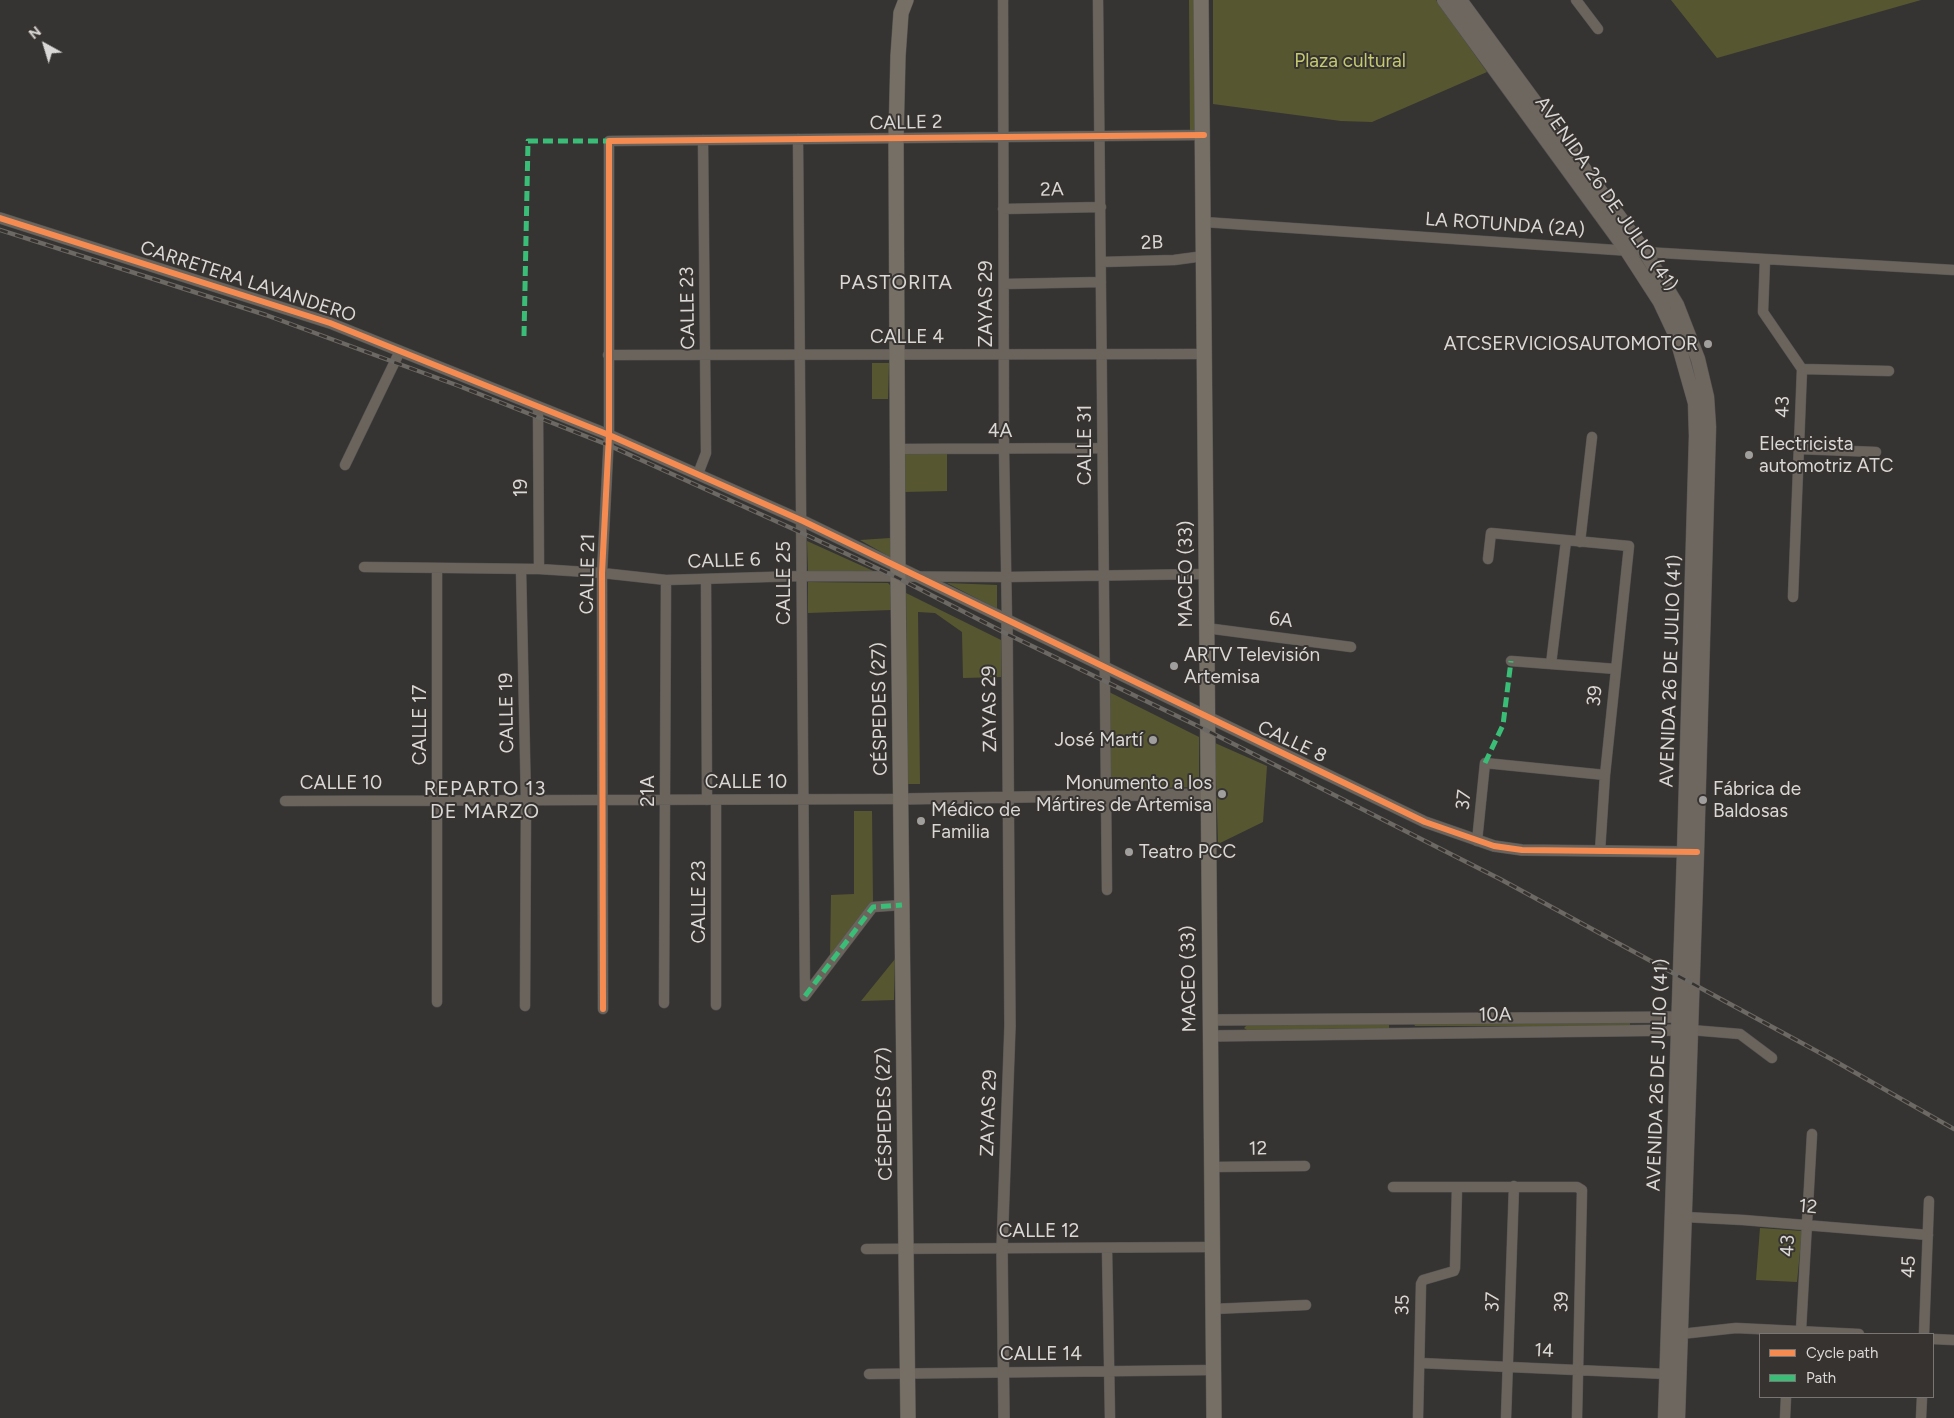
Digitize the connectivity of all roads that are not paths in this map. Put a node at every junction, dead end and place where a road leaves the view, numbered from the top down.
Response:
1 (906, 0) edge
2 (1003, 0) edge
3 (1098, 0) edge
4 (1202, 0) edge
5 (1444, 0) edge
6 (1576, 0) edge
7 (1463, 1) edge
8 (1598, 29) dead end
9 (1204, 135) junction
10 (1100, 136) junction
11 (1003, 137) junction
12 (896, 138) junction
13 (798, 139) junction
14 (703, 140) junction
15 (609, 141) joint
16 (1101, 207) junction
17 (1004, 209) junction
18 (0, 218) edge
19 (1204, 222) junction
20 (1627, 251) junction
21 (1644, 252) junction
22 (1204, 256) junction
23 (1765, 260) junction
24 (1101, 262) junction
25 (1954, 270) edge
26 (1101, 282) junction
27 (1004, 284) junction
28 (400, 351) junction
29 (1205, 354) junction
30 (608, 355) junction
31 (706, 355) junction
32 (801, 355) junction
33 (897, 355) junction
34 (1004, 355) junction
35 (1102, 355) junction
36 (1802, 369) junction
37 (1889, 371) dead end
38 (538, 407) junction
39 (608, 435) junction
40 (1592, 437) dead end
41 (1102, 448) junction
42 (898, 449) junction
43 (1004, 449) junction
44 (1799, 449) junction
45 (1876, 452) dead end
46 (345, 465) dead end
47 (698, 474) junction
48 (803, 521) junction
49 (1566, 541) junction
50 (1580, 542) junction
51 (1488, 559) dead end
52 (364, 567) dead end
53 (436, 568) junction
54 (521, 569) junction
55 (539, 569) junction
56 (602, 573) junction
57 (898, 573) junction
58 (1103, 574) junction
59 (1206, 574) junction
60 (801, 576) junction
61 (917, 577) junction
62 (1006, 577) junction
63 (706, 579) junction
64 (666, 580) junction
65 (1793, 597) dead end
66 (1007, 621) junction
67 (1206, 628) junction
68 (1351, 646) dead end
69 (1511, 661) dead end
70 (1551, 664) junction
71 (1103, 667) junction
72 (1616, 669) junction
73 (1206, 718) junction
74 (1605, 775) junction
75 (1207, 794) junction
76 (1106, 796) junction
77 (1008, 797) junction
78 (804, 799) junction
79 (901, 799) junction
80 (438, 800) junction
81 (665, 800) junction
82 (712, 800) junction
83 (285, 801) dead end
84 (602, 801) junction
85 (526, 802) junction
86 (1477, 841) junction
87 (1600, 851) junction
88 (1691, 852) junction
89 (1107, 890) dead end
90 (902, 905) junction
91 (437, 1002) dead end
92 (664, 1003) dead end
93 (716, 1005) dead end
94 (525, 1006) dead end
95 (603, 1009) dead end
96 (1398, 1019) junction
97 (1210, 1020) junction
98 (1685, 1024) junction
99 (1399, 1034) junction
100 (1210, 1036) junction
101 (1772, 1058) dead end
102 (1812, 1134) dead end
103 (1305, 1166) dead end
104 (1211, 1167) junction
105 (1514, 1186) junction
106 (1393, 1187) dead end
107 (1457, 1187) junction
108 (1929, 1201) dead end
109 (1685, 1217) junction
110 (1807, 1225) junction
111 (1928, 1234) junction
112 (1212, 1247) junction
113 (1002, 1248) junction
114 (1108, 1248) junction
115 (866, 1249) dead end
116 (906, 1249) junction
117 (1306, 1305) dead end
118 (1213, 1309) junction
119 (1801, 1330) junction
120 (1790, 1332) edge
121 (1844, 1333) edge
122 (1924, 1333) edge
123 (1680, 1334) junction
124 (1934, 1339) edge
125 (1954, 1340) edge
126 (1420, 1364) junction
127 (1508, 1367) junction
128 (1214, 1370) junction
129 (1578, 1370) junction
130 (1109, 1371) junction
131 (908, 1372) junction
132 (1003, 1372) junction
133 (869, 1374) dead end
134 (1666, 1374) junction
135 (1786, 1398) edge
136 (1922, 1398) edge
137 (908, 1418) edge
138 (1004, 1418) edge
139 (1110, 1418) edge
140 (1214, 1418) edge
141 (1418, 1418) edge
142 (1506, 1418) edge
143 (1577, 1418) edge
144 (1665, 1418) edge
145 (1678, 1418) edge
146 (1785, 1418) edge
147 (1921, 1418) edge

1 - 12 main road, CÉSPEDES (27)
2 - 11 street, ZAYAS 29
3 - 10 street, CALLE 31
4 - 9 main road, MACEO (33)
5 - 20 main road, AVENIDA 26 DE JULIO (41)
6 - 8 street
7 - 21 main road, AVENIDA 26 DE JULIO (41)
9 - 10 street, CALLE 2
9 - 19 main road, MACEO (33)
10 - 11 street, CALLE 2
10 - 16 street, CALLE 31
11 - 12 street, CALLE 2
11 - 17 street, ZAYAS 29
12 - 13 street, CALLE 2
12 - 33 main road, CÉSPEDES (27)
13 - 14 street, CALLE 2
13 - 32 street, CALLE 25
14 - 15 street, CALLE 2
14 - 31 street, CALLE 23
15 - 30 street, CALLE 21
16 - 17 street, 2A
16 - 24 street, CALLE 31
17 - 27 street, ZAYAS 29
18 - 28 street, CARRETERA LAVANDERO
19 - 20 street, LA ROTUNDA (2A)
19 - 22 main road, MACEO (33)
20 - 21 street, LA ROTUNDA (2A)
20 - 88 main road, AVENIDA 26 DE JULIO (41)
21 - 23 street, LA ROTUNDA (2A)
21 - 88 main road, AVENIDA 26 DE JULIO (41)
22 - 24 street, 2B
22 - 29 main road, MACEO (33)
23 - 25 street, LA ROTUNDA (2A)
23 - 36 street
24 - 26 street, CALLE 31
26 - 27 street
26 - 35 street, CALLE 31
27 - 34 street, ZAYAS 29
28 - 38 street, CARRETERA LAVANDERO
28 - 46 street
29 - 35 street, CALLE 4
29 - 59 main road, MACEO (33)
30 - 31 street, CALLE 4
30 - 39 street, CALLE 21
31 - 32 street, CALLE 4
31 - 47 street, CALLE 23
32 - 33 street, CALLE 4
32 - 48 street, CALLE 25
33 - 34 street, CALLE 4
33 - 42 main road, CÉSPEDES (27)
34 - 35 street, CALLE 4
34 - 43 street, ZAYAS 29
35 - 41 street, CALLE 31
36 - 37 street
36 - 44 street, 43
38 - 39 street, CARRETERA LAVANDERO
38 - 55 street, 19
39 - 47 street, CARRETERA LAVANDERO
39 - 56 street, CALLE 21
40 - 50 street
41 - 43 street, 4A
41 - 58 street, CALLE 31
42 - 43 street, 4A
42 - 57 main road, CÉSPEDES (27)
43 - 62 street, ZAYAS 29
44 - 45 street
44 - 65 street, 43
47 - 48 street, CALLE 8
48 - 57 street, CALLE 8
48 - 60 street, CALLE 25
49 - 50 street
49 - 51 street
49 - 70 street
50 - 72 street, 39
52 - 53 street, CALLE 6
53 - 54 street, CALLE 6
53 - 80 street, CALLE 17
54 - 55 street, CALLE 6
54 - 85 street, CALLE 19
55 - 56 street, CALLE 6
56 - 64 street, CALLE 6
56 - 84 street, CALLE 21
57 - 60 street, CALLE 6
57 - 61 street, CALLE 8
57 - 79 main road, CÉSPEDES (27)
58 - 59 street
58 - 62 street
58 - 71 street, CALLE 31
59 - 67 main road, MACEO (33)
60 - 63 street, CALLE 6
60 - 78 street, CALLE 25
61 - 62 street
61 - 66 street, CALLE 8
62 - 66 street, ZAYAS 29
63 - 64 street, CALLE 6
63 - 82 street, CALLE 23
64 - 81 street, 21A
66 - 71 street, CALLE 8
66 - 77 street, ZAYAS 29
67 - 68 street, 6A
67 - 73 main road, MACEO (33)
69 - 70 street
70 - 72 street
71 - 73 street, CALLE 8
71 - 76 street, CALLE 31
72 - 74 street, 39
73 - 75 main road, MACEO (33)
73 - 86 street, CALLE 8
74 - 86 street, 37
74 - 87 street, 39
75 - 76 street, CALLE 10
75 - 97 main road, MACEO (33)
76 - 77 street, CALLE 10
76 - 89 street, CALLE 31
77 - 79 street, CALLE 10
77 - 113 street, ZAYAS 29
78 - 79 street, CALLE 10
78 - 82 street, CALLE 10
78 - 90 street, CALLE 25
79 - 90 main road, CÉSPEDES (27)
80 - 83 street, CALLE 10
80 - 85 street, CALLE 10
80 - 91 street, CALLE 17
81 - 82 street, CALLE 10
81 - 84 street, CALLE 10
81 - 92 street, 21A
82 - 93 street, CALLE 23
84 - 85 street, CALLE 10
84 - 95 street, CALLE 21
85 - 94 street, CALLE 19
86 - 87 street, CALLE 8
87 - 88 street, CALLE 8
88 - 98 main road, AVENIDA 26 DE JULIO (41)
90 - 116 main road, CÉSPEDES (27)
96 - 97 street, 10A
96 - 98 street, 10A
96 - 99 street
97 - 100 main road, MACEO (33)
98 - 99 street, 10A
98 - 101 street, 10A
98 - 109 main road, AVENIDA 26 DE JULIO (41)
98 - 134 main road, AVENIDA 26 DE JULIO (41)
99 - 100 street, 10A
100 - 104 main road, MACEO (33)
102 - 110 street, 43
103 - 104 street, 12
104 - 112 main road, MACEO (33)
105 - 107 street
105 - 127 street, 37
105 - 129 street, 39
106 - 107 street
107 - 126 street, 35
108 - 111 street, 45
109 - 110 street, 12
109 - 123 main road, AVENIDA 26 DE JULIO (41)
110 - 111 street, 12
110 - 119 street, 43
111 - 122 street, 45
112 - 114 street, CALLE 12
112 - 118 main road, MACEO (33)
113 - 114 street, CALLE 12
113 - 116 street, CALLE 12
113 - 132 street, ZAYAS 29
114 - 130 street
115 - 116 street, CALLE 12
116 - 131 main road, CÉSPEDES (27)
117 - 118 street
118 - 128 main road, MACEO (33)
119 - 120 street
119 - 121 street
120 - 123 street
123 - 145 main road, AVENIDA 26 DE JULIO (41)
124 - 125 street
126 - 127 street, 14
126 - 141 street, 35
127 - 129 street, 14
127 - 142 street, 37
128 - 130 street, CALLE 14
128 - 140 main road, MACEO (33)
129 - 134 street, 14
129 - 143 street, 39
130 - 132 street, CALLE 14
130 - 139 street
131 - 132 street, CALLE 14
131 - 133 street, CALLE 14
131 - 137 main road, CÉSPEDES (27)
132 - 138 street, ZAYAS 29
134 - 144 main road, AVENIDA 26 DE JULIO (41)
135 - 146 street
136 - 147 street

